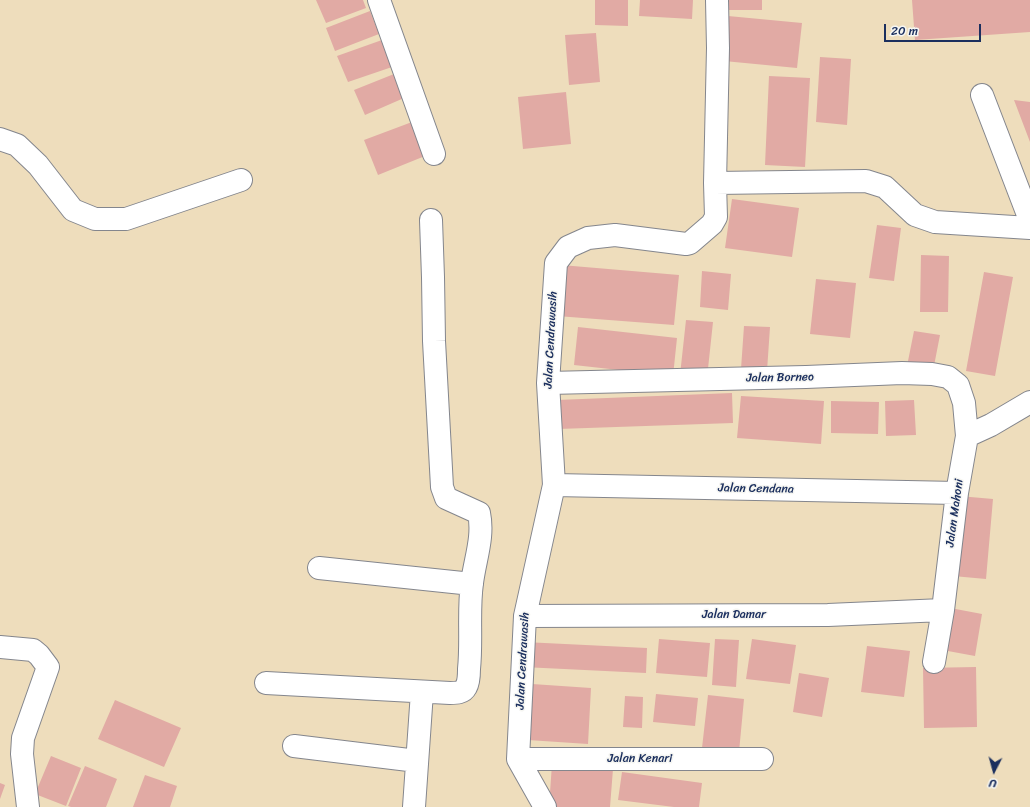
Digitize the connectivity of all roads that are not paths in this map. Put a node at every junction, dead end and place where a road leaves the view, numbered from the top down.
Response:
1 (379, 0) edge
2 (717, 0) edge
3 (982, 96) dead end
4 (0, 139) edge
5 (434, 154) dead end
6 (241, 180) dead end
7 (715, 183) junction
8 (431, 220) dead end
9 (1030, 220) edge
10 (1030, 228) edge
11 (548, 382) junction
12 (1030, 402) edge
13 (967, 436) junction
14 (554, 485) junction
15 (957, 493) junction
16 (319, 568) dead end
17 (472, 584) junction
18 (943, 610) junction
19 (525, 616) junction
20 (0, 647) edge
21 (934, 662) dead end
22 (266, 683) dead end
23 (422, 692) junction
24 (294, 746) dead end
25 (518, 759) junction
26 (762, 760) dead end
27 (417, 761) junction
28 (28, 807) edge
29 (414, 807) edge
30 (545, 807) edge

1 - 5 street
2 - 7 street, Jalan Cendrawasih
3 - 9 street
4 - 6 street
7 - 10 street
7 - 11 street, Jalan Cendrawasih
8 - 17 street
11 - 13 street, Jalan Borneo
11 - 14 street, Jalan Cendrawasih
12 - 13 street
13 - 15 street, Jalan Mahoni
14 - 15 street, Jalan Cendana
14 - 19 street, Jalan Cendrawasih
15 - 18 street, Jalan Mahoni
16 - 17 street
17 - 23 street
18 - 19 street, Jalan Damar
18 - 21 street, Jalan Mahoni
19 - 25 street, Jalan Cendrawasih
20 - 28 street
22 - 23 street
23 - 27 street
24 - 27 street
25 - 26 street, Jalan Kenari
25 - 30 street
27 - 29 street

